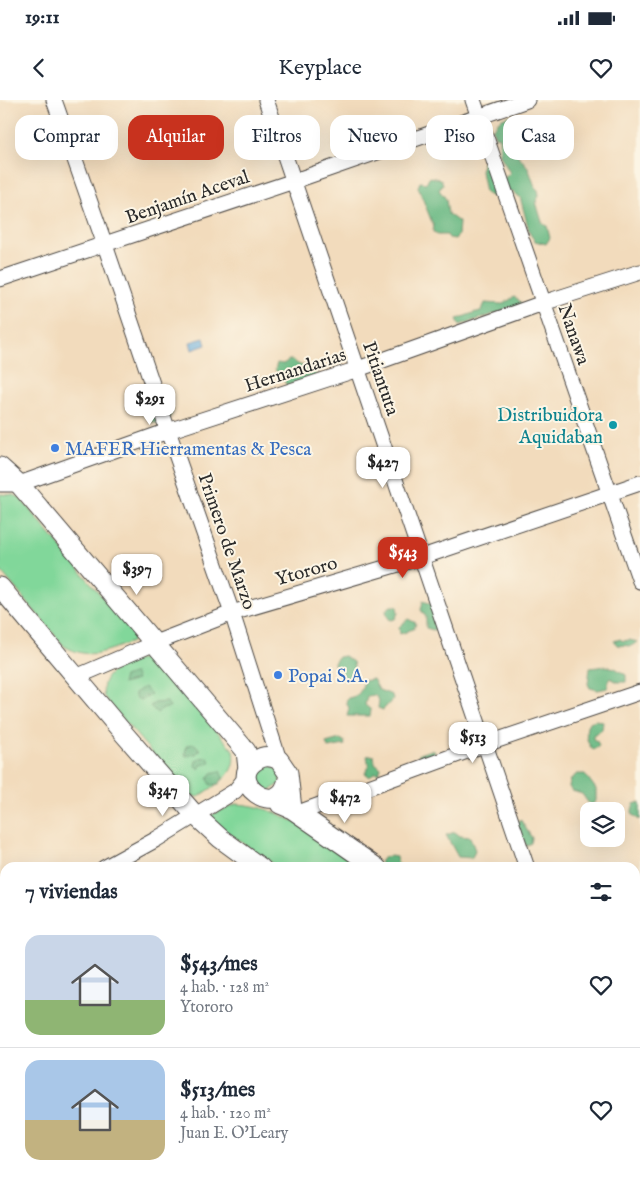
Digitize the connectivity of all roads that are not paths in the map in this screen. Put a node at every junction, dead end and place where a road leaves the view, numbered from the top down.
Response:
1 (54, 100) edge
2 (266, 100) edge
3 (473, 100) edge
4 (527, 100) edge
5 (478, 115) edge
6 (481, 115) edge
7 (426, 134) edge
8 (493, 159) edge
9 (294, 181) junction
10 (105, 244) junction
11 (640, 272) edge
12 (0, 280) edge
13 (543, 303) junction
14 (358, 369) junction
15 (168, 431) junction
16 (0, 466) edge
17 (640, 483) edge
18 (9, 484) edge
19 (610, 493) junction
20 (422, 557) junction
21 (640, 581) edge
22 (0, 587) edge
23 (232, 613) junction
24 (155, 643) junction
25 (76, 677) junction
26 (640, 692) edge
27 (486, 744) junction
28 (261, 759) junction
29 (288, 779) junction
30 (235, 791) junction
31 (263, 797) junction
32 (295, 811) junction
33 (195, 815) junction
34 (115, 862) edge
35 (253, 862) edge
36 (368, 862) edge
37 (526, 862) edge

1 - 10 street, Primero de Marzo
2 - 9 street, Pitiantuta
3 - 5 street, Nanawa
4 - 6 street, Benjamín Aceval
7 - 9 street, Benjamín Aceval
8 - 13 street, Nanawa
9 - 10 street, Benjamín Aceval
9 - 14 street, Pitiantuta
10 - 12 street, Benjamín Aceval
10 - 15 street, Primero de Marzo
11 - 13 street, Hernandarias
13 - 14 street, Hernandarias
13 - 19 street, Nanawa
14 - 15 street, Hernandarias
14 - 20 street, Pitiantuta
15 - 18 street, Hernandarias
15 - 23 street, Primero de Marzo
16 - 18 main road
17 - 19 street, Ytororo
18 - 24 main road
19 - 20 street, Ytororo
19 - 21 street, Nanawa
20 - 23 street, Ytororo
20 - 27 street, Pitiantuta
22 - 25 main road
23 - 24 street, Ytororo
23 - 28 street, Primero de Marzo
24 - 25 street, Ytororo
24 - 28 main road
25 - 33 main road
26 - 27 street
27 - 32 street
27 - 37 street, Pitiantuta
28 - 29 main road
28 - 30 street
28 - 31 main road
29 - 31 main road
29 - 32 main road
30 - 31 street
30 - 33 street
31 - 32 main road
32 - 36 main road
33 - 34 street
33 - 35 main road

